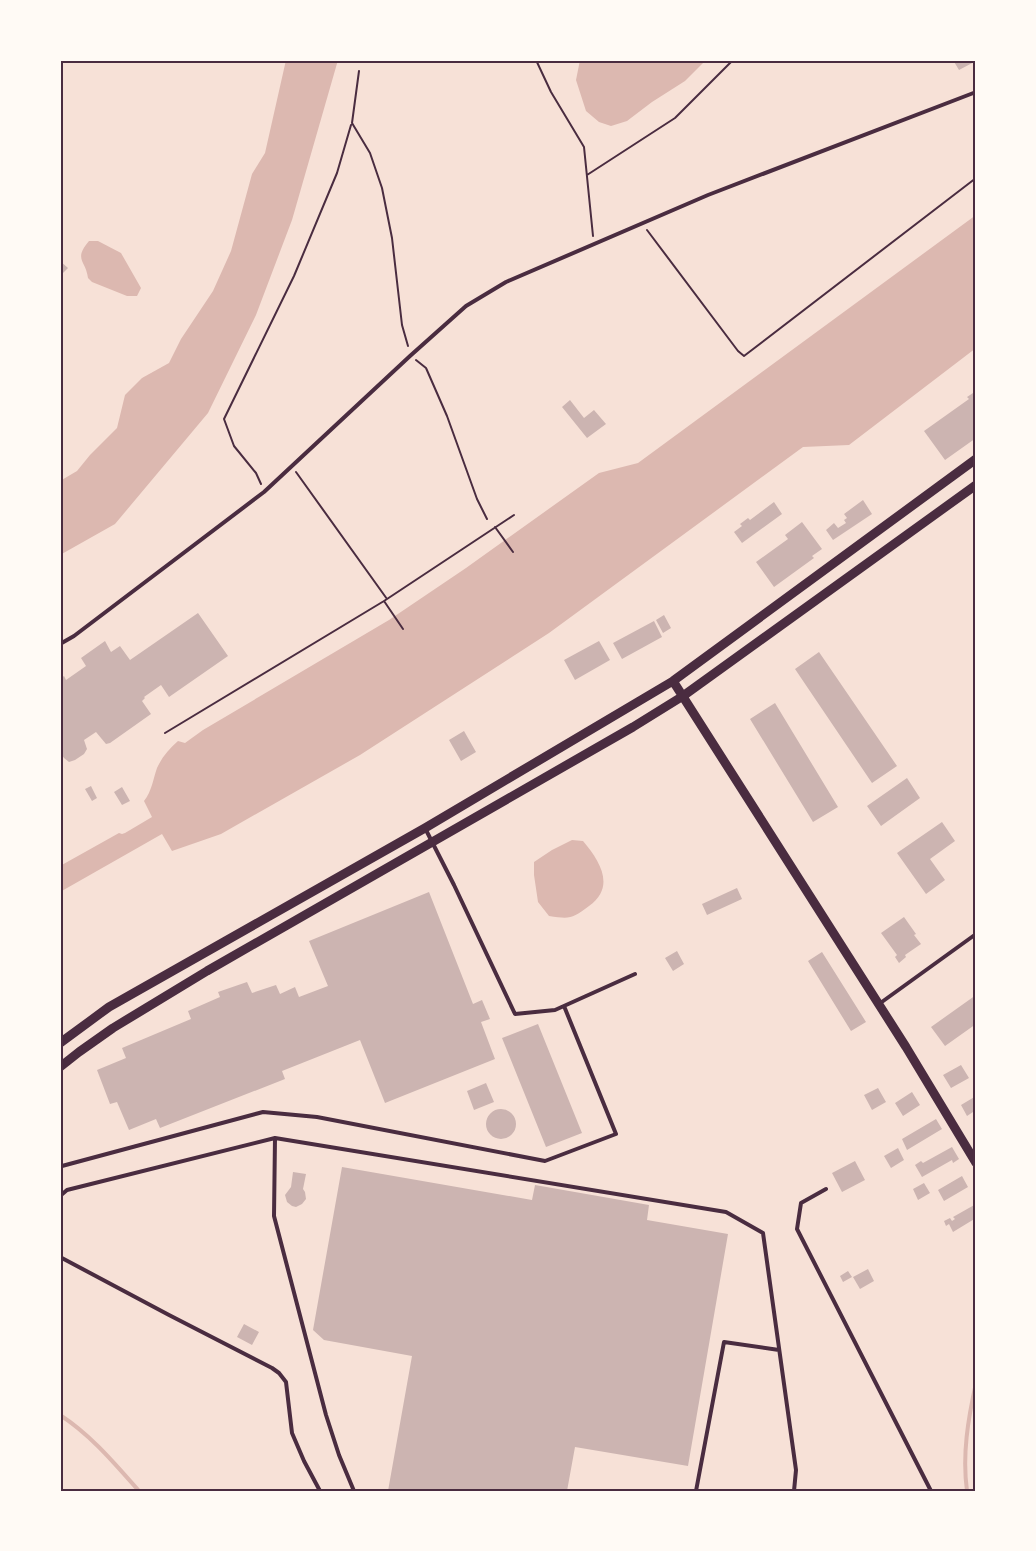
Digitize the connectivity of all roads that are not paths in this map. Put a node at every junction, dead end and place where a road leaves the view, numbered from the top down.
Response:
1 (976, 92) edge
2 (976, 460) edge
3 (976, 484) edge
4 (786, 599) junction
5 (796, 614) junction
6 (60, 644) edge
7 (673, 681) junction
8 (683, 696) junction
9 (425, 828) junction
10 (433, 842) junction
11 (976, 934) edge
12 (635, 974) dead end
13 (879, 1004) junction
14 (564, 1006) junction
15 (62, 1039) edge
16 (79, 1052) junction
17 (60, 1067) edge
18 (275, 1138) junction
19 (976, 1163) edge
20 (62, 1166) dead end
21 (826, 1189) dead end
22 (60, 1196) edge
23 (60, 1257) edge
24 (779, 1350) junction
25 (320, 1491) edge
26 (354, 1491) edge
27 (696, 1491) edge
28 (794, 1491) edge
29 (931, 1491) edge

1 - 6 lane
2 - 4 street
3 - 5 street
4 - 5 street
4 - 7 street
5 - 8 street
7 - 8 street
7 - 9 street
8 - 10 street
8 - 13 street
9 - 10 lane
9 - 15 street
10 - 14 lane
10 - 16 street
11 - 13 lane
12 - 14 lane
13 - 19 street
14 - 20 lane
15 - 16 street
16 - 17 street
18 - 22 lane
18 - 24 lane
18 - 26 lane
21 - 29 lane
23 - 25 lane
24 - 27 lane
24 - 28 lane

